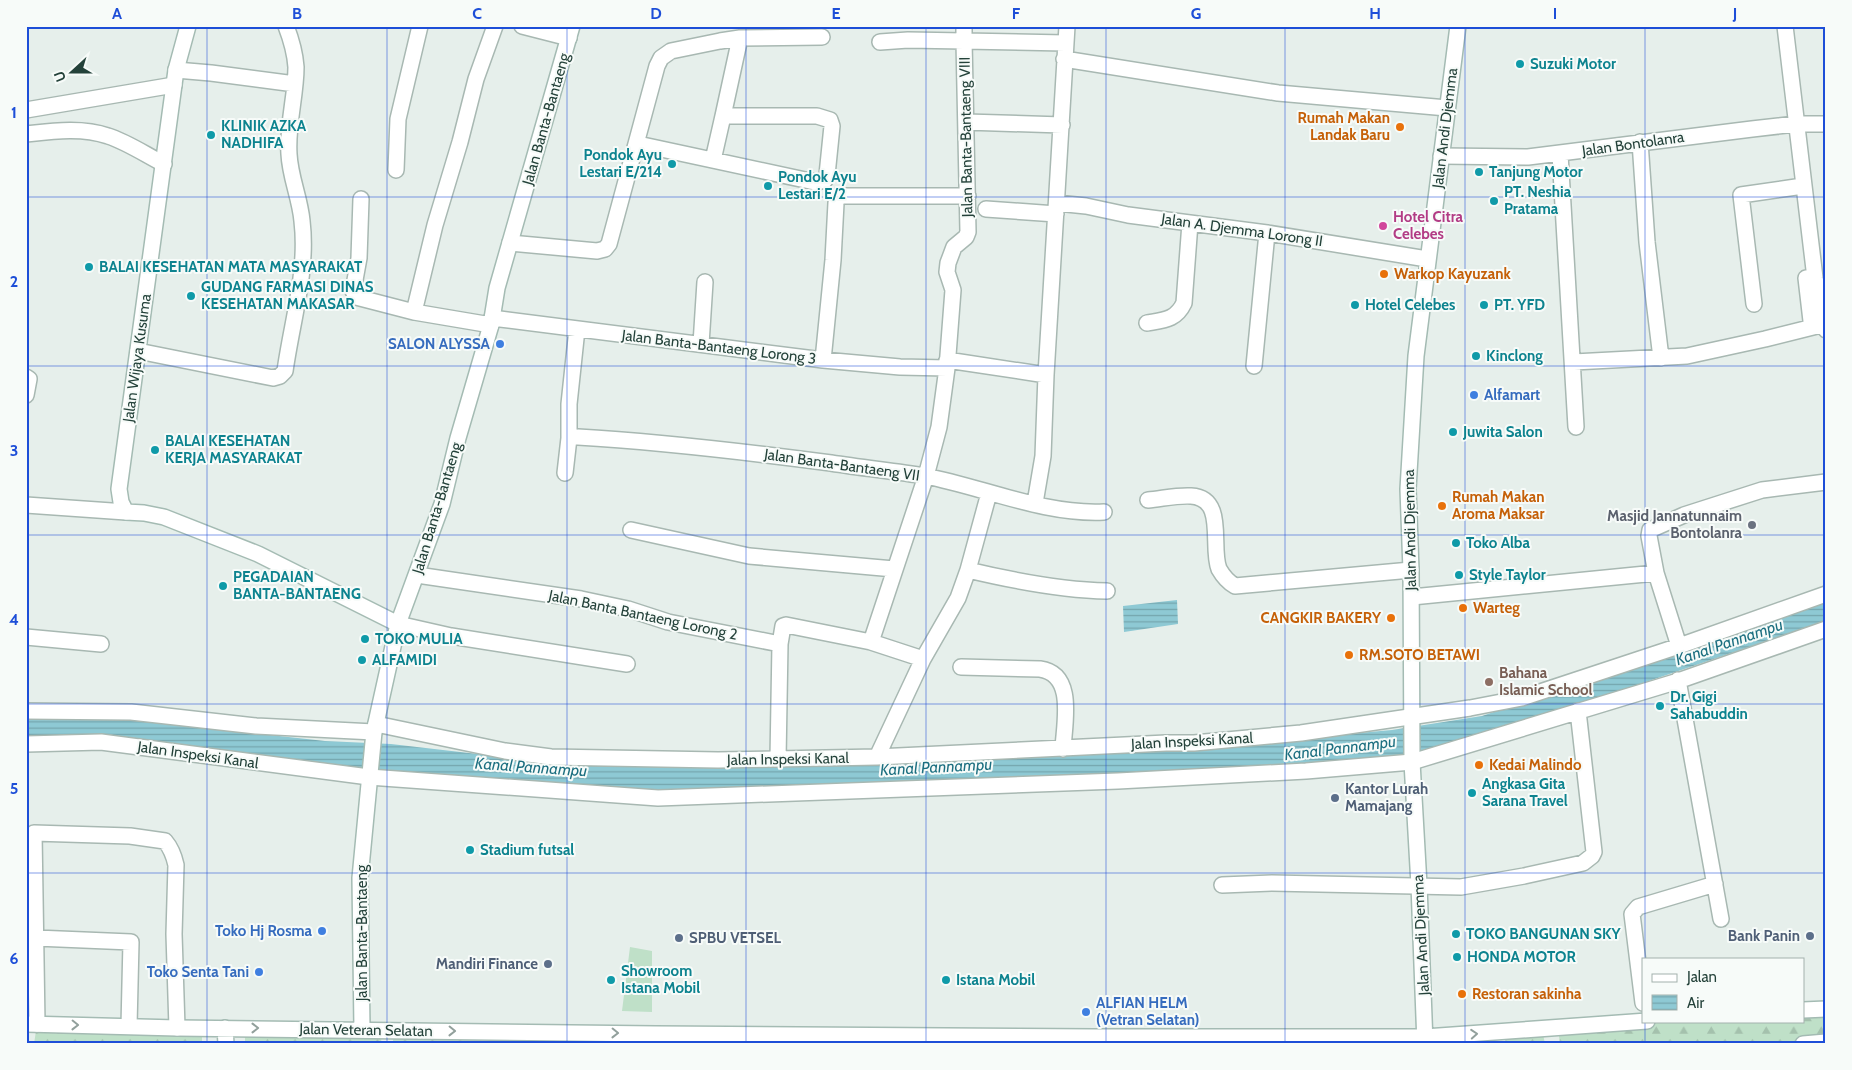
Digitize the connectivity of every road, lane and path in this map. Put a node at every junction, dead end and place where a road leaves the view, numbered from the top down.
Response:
1 (188, 26) edge
2 (286, 26) edge
3 (420, 26) edge
4 (495, 26) edge
5 (522, 26) edge
6 (1067, 26) edge
7 (1786, 26) edge
8 (1455, 27) edge
9 (571, 32) edge
10 (964, 34) edge
11 (822, 37) dead end
12 (740, 38) junction
13 (880, 42) dead end
14 (1065, 43) junction
15 (1064, 59) junction
16 (175, 77) junction
17 (295, 84) junction
18 (1447, 108) junction
19 (26, 110) edge
20 (723, 116) junction
21 (966, 122) junction
22 (1826, 124) edge
23 (1062, 125) junction
24 (1792, 125) junction
25 (26, 134) edge
26 (1640, 142) junction
27 (638, 144) junction
28 (1560, 154) junction
29 (1441, 156) junction
30 (713, 160) junction
31 (164, 164) junction
32 (396, 170) dead end
33 (1796, 188) junction
34 (968, 196) junction
35 (361, 199) dead end
36 (986, 209) dead end
37 (1056, 209) junction
38 (1190, 223) junction
39 (1267, 233) junction
40 (510, 243) junction
41 (1427, 259) junction
42 (705, 282) dead end
43 (1754, 304) dead end
44 (414, 312) junction
45 (492, 322) junction
46 (1147, 323) dead end
47 (1821, 325) edge
48 (578, 329) junction
49 (701, 344) junction
50 (138, 351) junction
51 (1661, 358) junction
52 (823, 360) junction
53 (1574, 362) junction
54 (947, 364) junction
55 (1254, 366) dead end
56 (1046, 375) junction
57 (26, 377) edge
58 (26, 396) edge
59 (1576, 427) dead end
60 (573, 438) junction
61 (565, 473) dead end
62 (926, 476) junction
63 (1826, 482) edge
64 (989, 493) junction
65 (1148, 500) dead end
66 (1035, 503) junction
67 (26, 505) edge
68 (126, 512) junction
69 (1104, 512) dead end
70 (631, 530) dead end
71 (894, 569) junction
72 (968, 570) junction
73 (1412, 570) junction
74 (1656, 574) junction
75 (417, 576) junction
76 (1107, 591) dead end
77 (1826, 594) edge
78 (1412, 597) junction
79 (398, 624) junction
80 (1826, 629) edge
81 (26, 637) edge
82 (871, 642) junction
83 (101, 644) dead end
84 (780, 644) junction
85 (1679, 646) junction
86 (923, 659) junction
87 (627, 664) dead end
88 (961, 667) dead end
89 (1678, 680) junction
90 (26, 711) edge
91 (1578, 711) junction
92 (1411, 721) junction
93 (374, 732) junction
94 (26, 744) edge
95 (1062, 749) junction
96 (877, 757) junction
97 (1412, 758) junction
98 (778, 759) junction
99 (369, 774) junction
100 (1715, 884) junction
101 (1419, 885) junction
102 (1222, 886) dead end
103 (1721, 919) dead end
104 (36, 938) junction
105 (1642, 995) edge
106 (1826, 1009) edge
107 (1804, 1010) edge
108 (1642, 1021) edge
109 (32, 1024) edge
110 (129, 1026) junction
111 (177, 1028) junction
112 (225, 1028) junction
113 (362, 1029) junction
114 (742, 1039) edge
115 (1425, 1040) edge
116 (1095, 1041) edge
117 (1826, 1042) edge
118 (226, 1044) edge
119 (1803, 1044) edge

1 - 16 street, Jalan Wijaya Kusuma
2 - 17 street
3 - 32 street
4 - 44 street
5 - 9 street
6 - 14 street
7 - 24 street
8 - 18 street, Jalan Andi Djemma
9 - 40 street, Jalan Banta-Bantaeng
10 - 13 street, Jalan Banta-Bantaeng VIII
10 - 14 street
10 - 21 street, Jalan Banta-Bantaeng VIII
11 - 12 street
12 - 20 street
12 - 27 street
14 - 15 street
15 - 18 street
15 - 23 street
16 - 17 street
16 - 19 street
16 - 31 street, Jalan Wijaya Kusuma
17 - 50 street
18 - 29 street, Jalan Andi Djemma
20 - 30 street
20 - 30 street
21 - 23 street
21 - 34 street, Jalan Banta-Bantaeng VIII
22 - 24 street, Jalan Bontolanra
23 - 37 street
24 - 26 street, Jalan Bontolanra
24 - 33 street
24 - 47 street
25 - 31 street
26 - 28 street, Jalan Bontolanra
26 - 51 street
27 - 30 street
27 - 40 street
28 - 29 street, Jalan Bontolanra
28 - 53 street
29 - 41 street, Jalan Andi Djemma
31 - 50 street, Jalan Wijaya Kusuma
33 - 43 street
33 - 47 street
34 - 52 street
34 - 54 street, Jalan Banta-Bantaeng VIII
35 - 44 street, Jalan Banta-Bantaeng Lorong 3
36 - 37 street, Jalan A. Djemma Lorong II
37 - 38 street, Jalan A. Djemma Lorong II
37 - 56 street
38 - 39 street, Jalan A. Djemma Lorong II
38 - 46 street
39 - 41 street, Jalan A. Djemma Lorong II
39 - 55 street
40 - 45 street, Jalan Banta-Bantaeng
41 - 73 street, Jalan Andi Djemma
42 - 49 street
44 - 45 street, Jalan Banta-Bantaeng Lorong 3
45 - 48 street, Jalan Banta-Bantaeng Lorong 3
45 - 75 street, Jalan Banta-Bantaeng
47 - 51 street
48 - 49 street, Jalan Banta-Bantaeng Lorong 3
48 - 60 street
49 - 52 street, Jalan Banta-Bantaeng Lorong 3
50 - 68 street, Jalan Wijaya Kusuma
51 - 53 street
52 - 54 street, Jalan Banta-Bantaeng Lorong 3
53 - 59 street
54 - 56 street, Jalan Banta-Bantaeng Lorong 3
54 - 62 street, Jalan Banta-Bantaeng VIII
56 - 66 street
57 - 58 street
60 - 61 street
60 - 62 street, Jalan Banta-Bantaeng VII
62 - 64 street, Jalan Banta-Bantaeng VII
62 - 71 street, Jalan Banta-Bantaeng VIII
63 - 74 street
64 - 66 street, Jalan Banta-Bantaeng VII
64 - 72 street
65 - 73 street
66 - 69 street, Jalan Banta-Bantaeng VII
67 - 68 street
68 - 79 street
70 - 71 street
71 - 82 street, Jalan Banta-Bantaeng VIII
72 - 76 street
72 - 86 street
73 - 78 street, Jalan Andi Djemma
74 - 78 street
74 - 85 street
75 - 79 street, Jalan Banta-Bantaeng
75 - 84 street, Jalan Banta Bantaeng Lorong 2
77 - 85 street, Jalan Inspeksi Kanal
78 - 92 street, Jalan Andi Djemma
79 - 87 street
79 - 93 street, Jalan Banta-Bantaeng
80 - 89 street, Jalan Inspeksi Kanal
81 - 83 street
82 - 84 street
82 - 86 street
84 - 98 street
85 - 92 street, Jalan Inspeksi Kanal
86 - 96 street
88 - 95 street
89 - 91 street, Jalan Inspeksi Kanal
89 - 100 street
90 - 93 street, Jalan Inspeksi Kanal
91 - 97 street, Jalan Inspeksi Kanal
91 - 101 street
92 - 95 street, Jalan Inspeksi Kanal
92 - 97 street, Jalan Andi Djemma
93 - 98 street, Jalan Inspeksi Kanal
93 - 99 street, Jalan Banta-Bantaeng
94 - 99 street, Jalan Inspeksi Kanal
95 - 96 street, Jalan Inspeksi Kanal
96 - 98 street, Jalan Inspeksi Kanal
97 - 99 street, Jalan Inspeksi Kanal
97 - 101 street, Jalan Andi Djemma
99 - 113 street, Jalan Banta-Bantaeng
100 - 103 street
100 - 105 street
101 - 102 street
101 - 115 street, Jalan Andi Djemma
104 - 109 street
104 - 110 street
104 - 111 street
106 - 107 street
115 -> 108 street, Jalan Veteran Selatan
109 -> 110 street, Jalan Veteran Selatan
110 - 111 street, Jalan Veteran Selatan
111 - 112 street, Jalan Veteran Selatan
112 -> 113 street, Jalan Veteran Selatan
112 - 118 street
113 -> 114 street, Jalan Veteran Selatan
114 - 116 street, Jalan Veteran Selatan
115 - 116 street, Jalan Veteran Selatan
117 - 119 street

